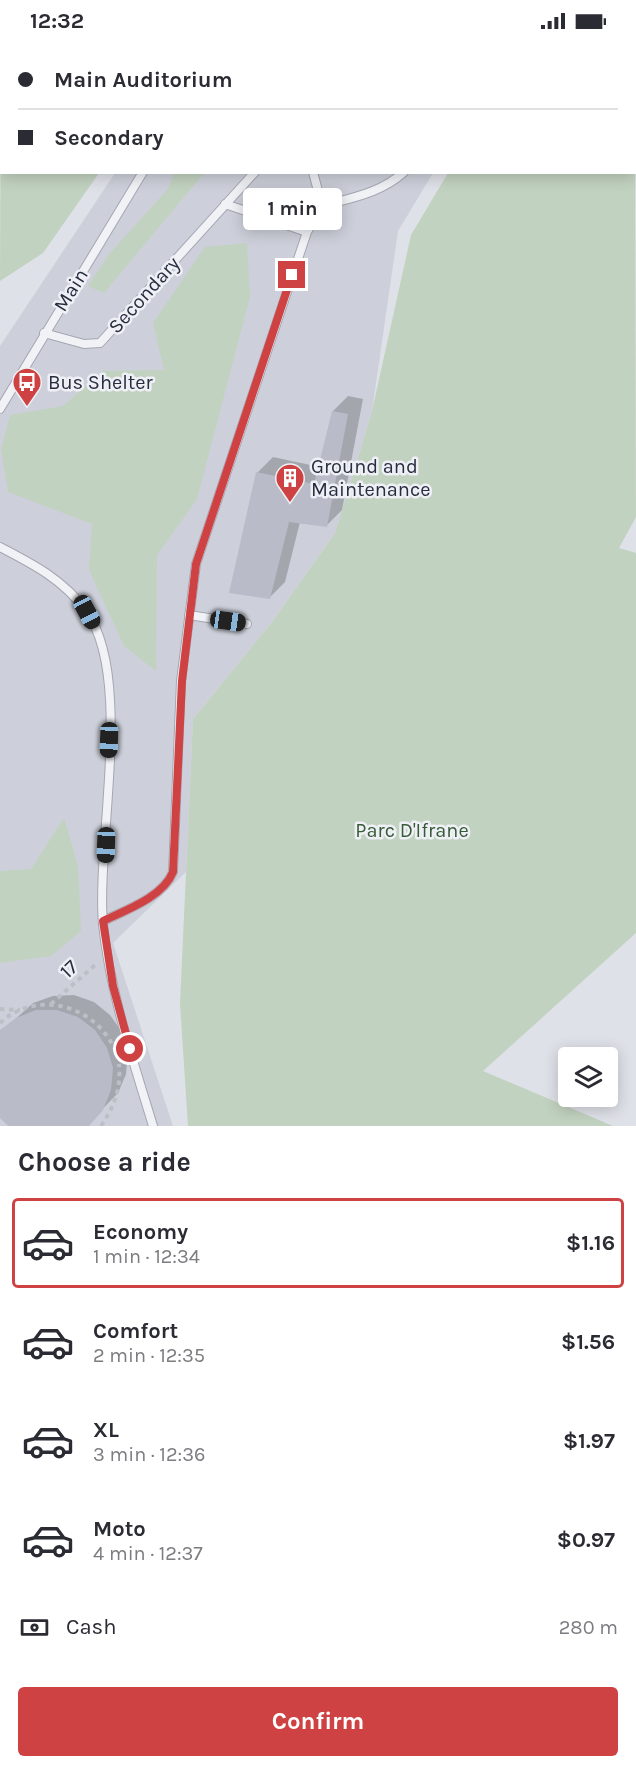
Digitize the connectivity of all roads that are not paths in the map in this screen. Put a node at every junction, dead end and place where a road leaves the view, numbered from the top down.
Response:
1 (142, 174) edge
2 (253, 174) edge
3 (314, 174) edge
4 (402, 174) edge
5 (225, 204) junction
6 (322, 206) junction
7 (307, 232) junction
8 (44, 333) junction
9 (0, 409) edge
10 (0, 547) edge
11 (189, 615) junction
12 (247, 624) dead end
13 (103, 921) junction
14 (153, 1126) edge

1 - 8 lane, Main
2 - 5 lane, Secondary
3 - 6 lane
4 - 6 lane
5 - 7 lane
5 - 8 lane, Secondary
6 - 7 lane
7 - 11 lane
8 - 9 lane, Main
10 - 13 lane
11 - 12 lane
11 - 13 lane
13 - 14 lane

